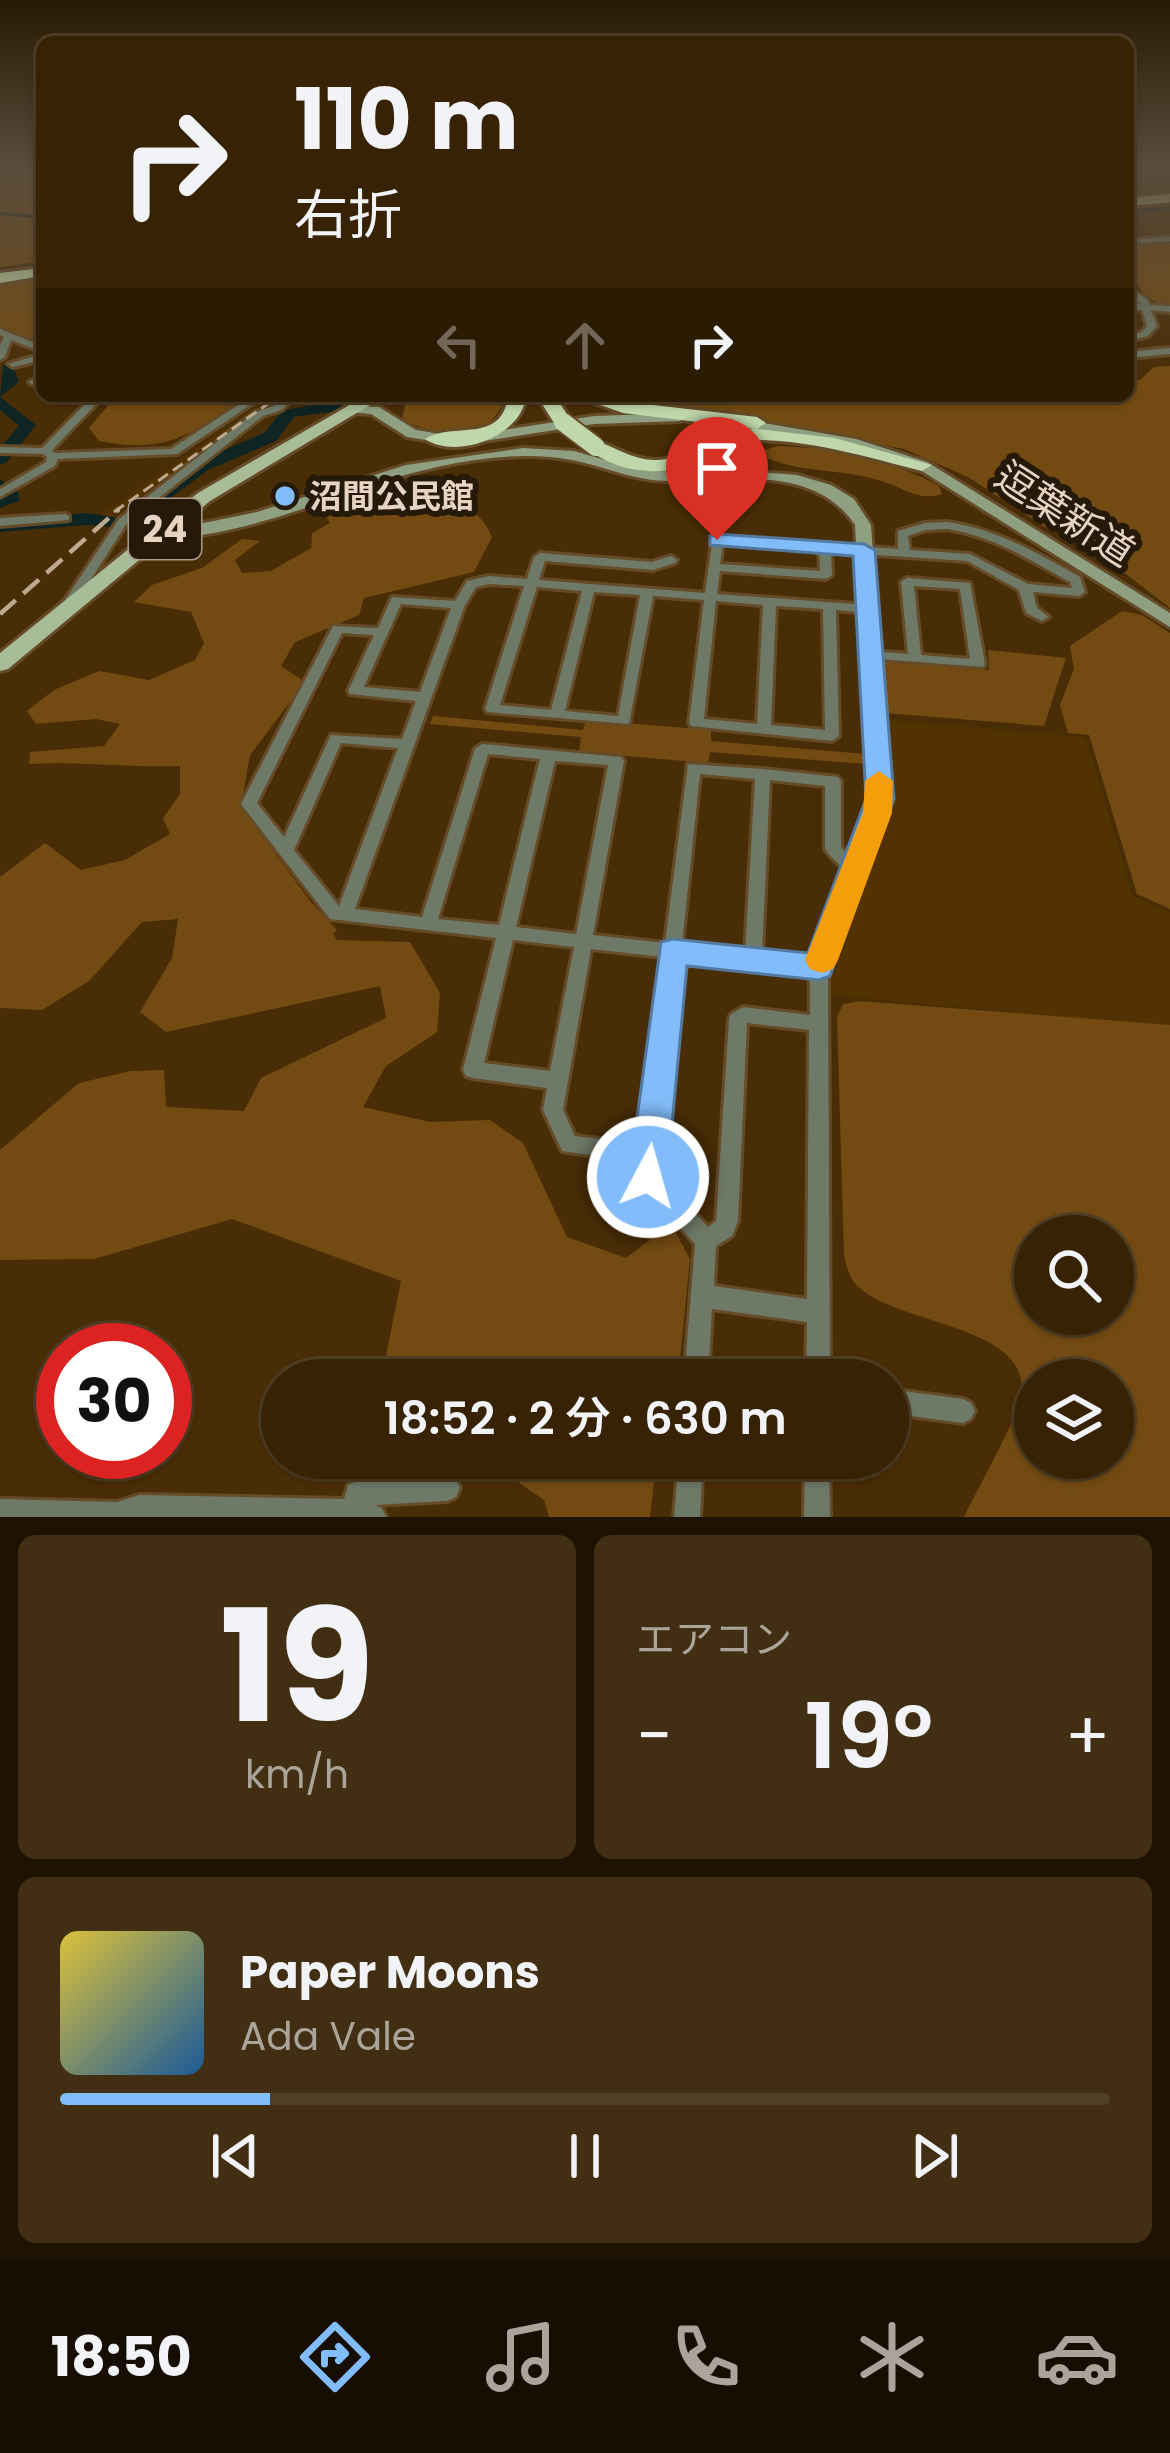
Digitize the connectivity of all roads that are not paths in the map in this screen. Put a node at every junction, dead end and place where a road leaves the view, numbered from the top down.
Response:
1 (1170, 238) edge
2 (1134, 241) edge
3 (36, 271) edge
4 (0, 276) edge
5 (1134, 294) edge
6 (1134, 306) edge
7 (1147, 307) junction
8 (1170, 309) edge
9 (3, 336) edge
10 (1134, 336) edge
11 (36, 350) edge
12 (1170, 352) edge
13 (36, 355) edge
14 (1134, 355) edge
15 (0, 357) edge
16 (13, 364) dead end
17 (94, 402) edge
18 (250, 402) edge
19 (284, 402) edge
20 (517, 402) edge
21 (553, 402) edge
22 (604, 402) edge
23 (342, 404) edge
24 (379, 409) edge
25 (622, 421) junction
26 (435, 439) junction
27 (841, 440) junction
28 (599, 446) junction
29 (6, 449) edge
30 (49, 454) junction
31 (922, 465) junction
32 (3, 493) edge
33 (65, 518) dead end
34 (0, 522) edge
35 (164, 530) junction
36 (864, 542) junction
37 (825, 548) junction
38 (904, 553) junction
39 (671, 560) dead end
40 (715, 567) junction
41 (532, 583) junction
42 (590, 587) junction
43 (1025, 588) junction
44 (647, 592) junction
45 (711, 597) junction
46 (770, 601) junction
47 (459, 604) junction
48 (829, 606) junction
49 (868, 609) junction
50 (64, 612) junction
51 (1042, 616) dead end
52 (1170, 621) edge
53 (382, 632) junction
54 (870, 655) junction
55 (915, 658) junction
56 (0, 664) edge
57 (425, 698) junction
58 (557, 715) junction
59 (764, 730) junction
60 (407, 744) junction
61 (549, 755) junction
62 (763, 774) junction
63 (286, 850) junction
64 (858, 866) junction
65 (344, 914) junction
66 (428, 924) junction
67 (507, 933) junction
68 (584, 941) junction
69 (673, 951) junction
70 (754, 959) junction
71 (819, 967) junction
72 (816, 1023) junction
73 (559, 1081) junction
74 (651, 1154) junction
75 (706, 1240) junction
76 (702, 1296) junction
77 (818, 1312) junction
78 (698, 1359) edge
79 (818, 1359) edge
80 (909, 1404) edge
81 (963, 1411) dead end
82 (690, 1479) edge
83 (818, 1479) edge
84 (448, 1487) dead end
85 (0, 1512) edge
86 (117, 1516) edge
87 (360, 1516) edge
88 (687, 1517) edge
89 (817, 1517) edge

1 - 2 street
3 - 4 highway
5 - 7 street
6 - 7 street
7 - 8 street
7 - 10 street
9 - 11 street
9 - 15 street
12 - 14 street
13 - 16 street
17 - 30 street
18 - 30 street
19 - 50 street
20 - 26 highway
21 - 28 highway, bridge
22 - 27 highway
23 - 24 main road, 24
23 - 35 main road, 24
24 - 25 street, 逗葉新道
24 - 26 street, 逗葉新道
25 - 28 highway
25 - 31 street, 逗葉新道
26 - 27 street, 逗葉新道
27 - 31 street, 逗葉新道
28 - 31 highway
29 - 30 street
30 - 32 street
31 - 52 street, 逗葉新道
33 - 34 street
35 - 36 street
35 - 50 main road, 24
36 - 37 street
36 - 38 street
36 - 49 street
37 - 40 street
37 - 40 street
38 - 43 street
38 - 43 street
39 - 41 street
40 - 45 street
41 - 42 street
41 - 47 street
41 - 58 street
42 - 44 street
42 - 58 street
43 - 51 street
44 - 45 street
44 - 58 street
45 - 46 street
45 - 59 street
46 - 48 street
46 - 59 street
47 - 53 street
47 - 57 street
48 - 49 street
48 - 59 street
49 - 54 street
50 - 56 main road, 24
53 - 57 street
53 - 63 street
54 - 55 street
54 - 64 street
55 - 55 street
57 - 60 street
60 - 63 street
60 - 65 street
61 - 66 street
61 - 67 street
61 - 68 street
62 - 64 street
62 - 69 street
62 - 70 street
63 - 65 street
64 - 71 street
65 - 66 street
66 - 67 street
67 - 68 street
67 - 73 street
68 - 69 street
68 - 73 street
69 - 70 street
69 - 74 street
70 - 71 street
71 - 72 street
72 - 75 street
72 - 77 street
73 - 74 street
74 - 75 street
75 - 76 street
76 - 77 street
76 - 78 street
77 - 79 street
80 - 81 street
82 - 88 street
83 - 89 street
84 - 87 street
85 - 86 street
86 - 87 street

